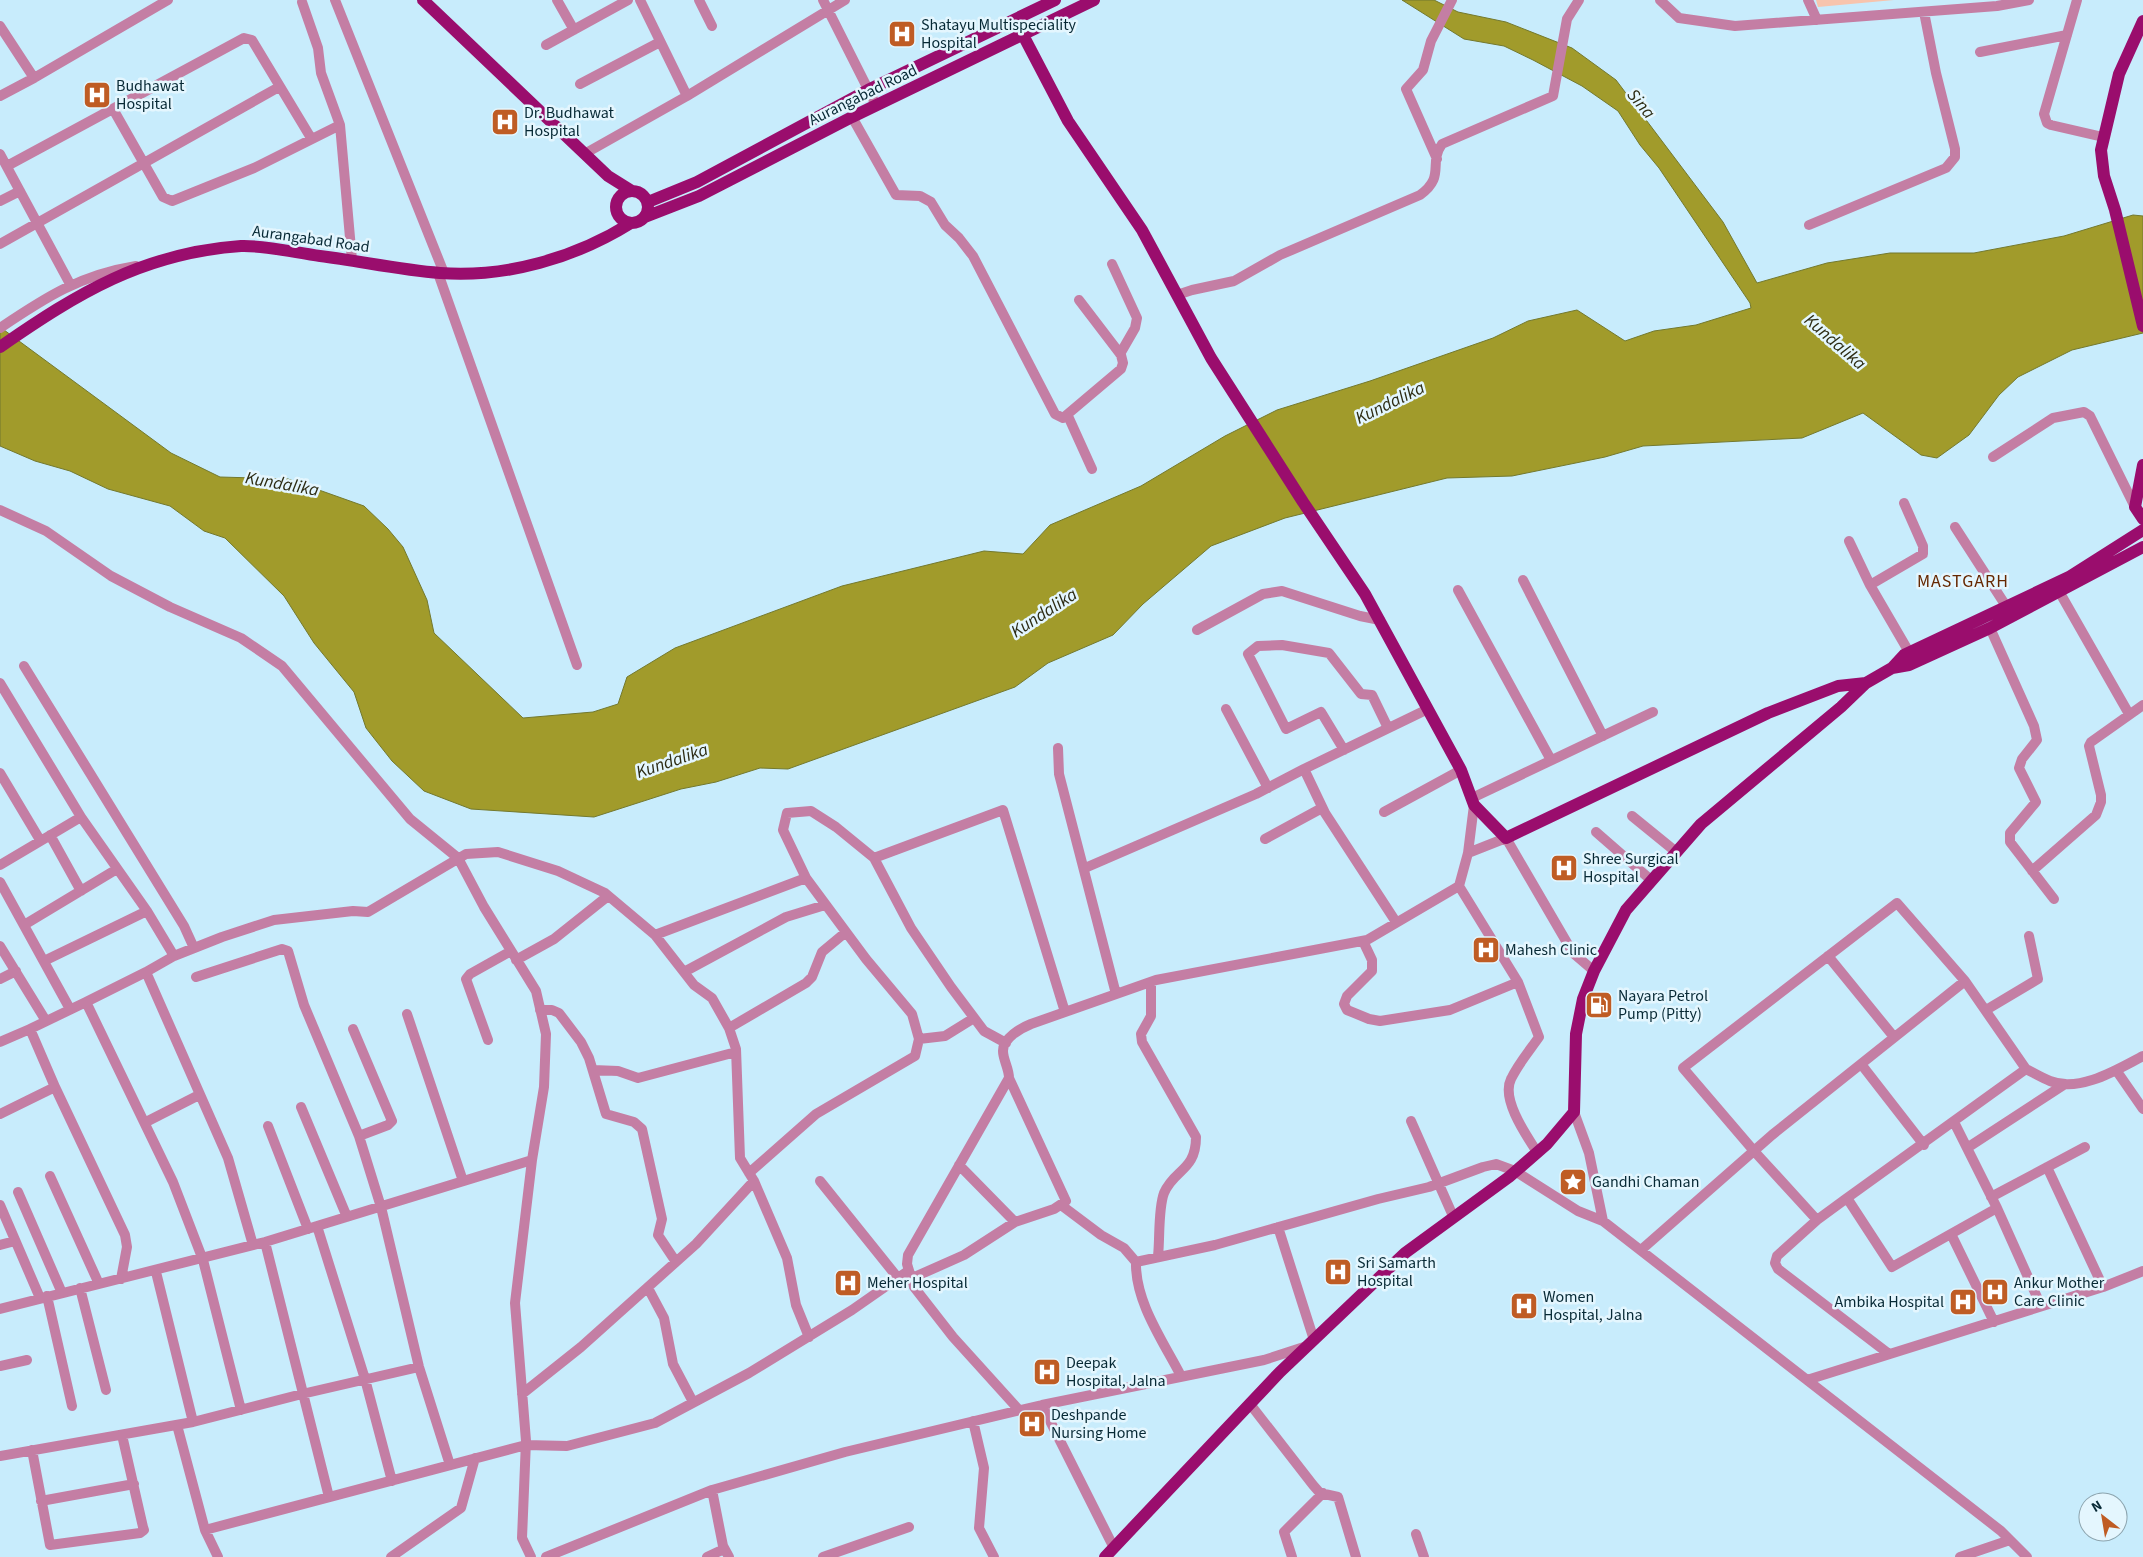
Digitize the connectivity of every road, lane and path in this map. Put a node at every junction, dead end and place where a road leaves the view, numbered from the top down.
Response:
1 (168, 0) edge
2 (335, 0) edge
3 (423, 0) edge
4 (558, 0) edge
5 (628, 0) edge
6 (640, 0) edge
7 (699, 0) edge
8 (845, 0) edge
9 (1055, 0) edge
10 (1094, 0) edge
11 (1452, 0) edge
12 (1579, 0) edge
13 (1660, 0) edge
14 (1808, 0) edge
15 (2029, 0) edge
16 (2077, 0) edge
17 (302, 2) dead end
18 (1995, 3) edge
19 (825, 5) edge
20 (1924, 12) junction
21 (1817, 20) junction
22 (2143, 21) edge
23 (0, 26) edge
24 (712, 26) dead end
25 (574, 30) junction
26 (1023, 35) junction
27 (2067, 35) junction
28 (660, 42) junction
29 (546, 45) dead end
30 (1980, 52) dead end
31 (34, 78) junction
32 (580, 84) dead end
33 (279, 87) junction
34 (868, 90) junction
35 (0, 96) edge
36 (686, 96) junction
37 (876, 105) junction
38 (113, 109) junction
39 (852, 117) junction
40 (340, 125) junction
41 (2103, 137) junction
42 (311, 138) junction
43 (586, 153) junction
44 (0, 156) edge
45 (1437, 159) junction
46 (144, 164) junction
47 (7, 166) junction
48 (608, 176) junction
49 (20, 190) junction
50 (632, 191) junction
51 (0, 201) edge
52 (648, 202) junction
53 (617, 208) junction
54 (645, 217) junction
55 (631, 223) junction
56 (37, 224) junction
57 (1809, 226) dead end
58 (606, 239) junction
59 (0, 244) edge
60 (352, 260) junction
61 (144, 264) junction
62 (1112, 264) dead end
63 (441, 273) junction
64 (70, 284) junction
65 (1177, 295) junction
66 (1079, 300) dead end
67 (2143, 326) edge
68 (1, 327) edge
69 (0, 347) edge
70 (1120, 354) junction
71 (1068, 416) junction
72 (1993, 457) dead end
73 (2143, 465) edge
74 (1092, 469) dead end
75 (1904, 503) dead end
76 (0, 510) edge
77 (2139, 514) edge
78 (1955, 527) dead end
79 (2143, 530) edge
80 (2131, 537) junction
81 (1849, 541) dead end
82 (2143, 547) edge
83 (1524, 580) dead end
84 (1870, 585) junction
85 (1458, 590) dead end
86 (2060, 593) junction
87 (2006, 606) junction
88 (1380, 620) junction
89 (1990, 628) junction
90 (1197, 630) dead end
91 (1910, 652) junction
92 (577, 664) dead end
93 (24, 666) dead end
94 (1892, 668) junction
95 (0, 682) edge
96 (1866, 683) junction
97 (2143, 705) edge
98 (1226, 709) dead end
99 (1428, 709) junction
100 (1653, 712) dead end
101 (2129, 714) junction
102 (1388, 728) junction
103 (1603, 736) junction
104 (1058, 748) dead end
105 (1344, 750) junction
106 (1551, 760) junction
107 (1304, 769) junction
108 (1461, 770) junction
109 (0, 773) edge
110 (1268, 788) junction
111 (1473, 802) junction
112 (1322, 808) junction
113 (1384, 812) dead end
114 (1632, 816) dead end
115 (82, 817) junction
116 (1596, 832) dead end
117 (45, 838) junction
118 (1506, 838) junction
119 (1265, 839) dead end
120 (1676, 851) junction
121 (1468, 853) junction
122 (458, 858) junction
123 (874, 858) junction
124 (0, 865) edge
125 (1085, 868) junction
126 (117, 869) junction
127 (2032, 871) junction
128 (806, 878) junction
129 (1651, 880) junction
130 (0, 882) edge
131 (1459, 886) junction
132 (81, 891) junction
133 (608, 896) junction
134 (2054, 899) dead end
135 (826, 905) junction
136 (147, 911) junction
137 (1396, 922) junction
138 (24, 925) junction
139 (846, 932) junction
140 (655, 935) junction
141 (2029, 936) dead end
142 (1362, 941) junction
143 (0, 946) edge
144 (194, 948) junction
145 (174, 956) junction
146 (514, 956) junction
147 (1828, 956) junction
148 (44, 961) junction
149 (1594, 971) junction
150 (16, 972) junction
151 (146, 972) junction
152 (684, 972) junction
153 (196, 977) dead end
154 (0, 979) edge
155 (1965, 981) junction
156 (1518, 982) junction
157 (1151, 983) junction
158 (1116, 994) junction
159 (86, 1002) junction
160 (70, 1009) junction
161 (540, 1010) junction
162 (1986, 1010) junction
163 (1066, 1012) junction
164 (407, 1014) dead end
165 (974, 1018) junction
166 (46, 1021) junction
167 (353, 1028) dead end
168 (730, 1028) junction
169 (30, 1029) junction
170 (1894, 1038) junction
171 (488, 1040) dead end
172 (919, 1040) junction
173 (0, 1042) edge
174 (1006, 1043) junction
175 (736, 1052) junction
176 (2143, 1056) edge
177 (1861, 1064) junction
178 (2026, 1068) junction
179 (593, 1070) junction
180 (2116, 1070) junction
181 (1009, 1078) junction
182 (2065, 1084) junction
183 (55, 1087) junction
184 (198, 1096) junction
185 (301, 1106) dead end
186 (2143, 1109) edge
187 (1574, 1112) junction
188 (0, 1114) edge
189 (1411, 1121) dead end
190 (146, 1122) junction
191 (1954, 1122) junction
192 (268, 1126) dead end
193 (359, 1136) junction
194 (1924, 1145) junction
195 (2085, 1147) dead end
196 (1967, 1148) junction
197 (1754, 1151) junction
198 (1537, 1152) junction
199 (532, 1160) junction
200 (958, 1166) junction
201 (2047, 1167) junction
202 (1515, 1171) junction
203 (50, 1176) dead end
204 (751, 1177) junction
205 (463, 1180) junction
206 (820, 1182) dead end
207 (1437, 1184) junction
208 (18, 1192) dead end
209 (1991, 1196) junction
210 (1847, 1198) junction
211 (0, 1205) edge
212 (1061, 1205) junction
213 (382, 1207) junction
214 (1997, 1208) junction
215 (1453, 1216) junction
216 (347, 1217) junction
217 (1817, 1220) junction
218 (1603, 1221) junction
219 (1015, 1222) junction
220 (313, 1227) junction
221 (1278, 1228) junction
222 (1950, 1234) junction
223 (15, 1241) junction
224 (265, 1242) junction
225 (0, 1245) edge
226 (253, 1245) junction
227 (1641, 1250) junction
228 (1158, 1256) junction
229 (203, 1260) junction
230 (676, 1262) junction
231 (1136, 1262) junction
232 (2143, 1271) edge
233 (156, 1272) junction
234 (909, 1275) junction
235 (898, 1278) junction
236 (121, 1279) junction
237 (99, 1284) junction
238 (80, 1288) junction
239 (648, 1288) junction
240 (2103, 1288) junction
241 (62, 1293) junction
242 (44, 1297) junction
243 (2041, 1306) junction
244 (0, 1309) edge
245 (1994, 1322) junction
246 (809, 1337) junction
247 (1311, 1343) junction
248 (1889, 1354) junction
249 (27, 1360) dead end
250 (0, 1366) edge
251 (420, 1367) junction
252 (1181, 1376) junction
253 (365, 1379) junction
254 (1807, 1380) junction
255 (106, 1390) dead end
256 (302, 1394) junction
257 (522, 1394) junction
258 (693, 1402) junction
259 (1250, 1404) junction
260 (1042, 1405) junction
261 (72, 1406) dead end
262 (241, 1410) junction
263 (1019, 1410) junction
264 (973, 1421) junction
265 (193, 1422) junction
266 (177, 1425) junction
267 (122, 1435) junction
268 (526, 1445) junction
269 (32, 1450) junction
270 (0, 1456) edge
271 (475, 1458) junction
272 (450, 1465) junction
273 (392, 1481) junction
274 (134, 1484) junction
275 (712, 1490) junction
276 (1319, 1490) junction
277 (329, 1497) junction
278 (41, 1501) junction
279 (909, 1526) dead end
280 (205, 1530) junction
281 (1416, 1534) dead end
282 (2010, 1540) junction
283 (1109, 1552) edge
284 (726, 1553) edge
285 (218, 1557) edge
286 (391, 1557) edge
287 (531, 1557) edge
288 (546, 1557) edge
289 (707, 1557) edge
290 (823, 1557) edge
291 (994, 1557) edge
292 (1292, 1557) edge
293 (1356, 1557) edge
294 (1424, 1557) edge
295 (1960, 1557) edge
296 (2027, 1557) edge

1 - 31 street
2 - 63 street
3 - 43 main road
4 - 25 street
5 - 25 street
6 - 28 street
7 - 24 street
8 - 19 street
9 - 34 main road, Aurangabad Road
10 - 26 main road, Aurangabad Road
11 - 45 street
12 - 45 street
13 - 21 street
14 - 21 street
15 - 18 street
16 - 27 street
17 - 40 street
18 - 20 street
19 - 34 street
19 - 36 street
20 - 21 street
20 - 57 street
22 - 41 main road
23 - 31 street
25 - 29 street
26 - 37 main road, Aurangabad Road
26 - 65 main road
27 - 30 street
27 - 41 street
28 - 32 street
28 - 36 street
31 - 35 street
33 - 38 street
33 - 42 street
33 - 46 street
34 - 37 street
34 - 52 main road, Aurangabad Road
36 - 43 street
37 - 39 main road, Aurangabad Road
38 - 46 street
38 - 47 street
39 - 54 main road, Aurangabad Road
39 - 71 street
40 - 42 street
40 - 60 street
41 - 67 main road
42 - 46 street
43 - 48 main road
44 - 47 street
45 - 65 street
46 - 56 street
47 - 49 street
48 - 50 main road
48 - 53 main road
49 - 51 street
49 - 56 street
50 - 52 main road
50 - 53 main road
52 - 54 main road
53 - 55 main road
53 - 58 main road
54 - 55 main road
55 - 58 main road, Aurangabad Road
56 - 59 street
56 - 64 street
58 - 63 main road, Aurangabad Road
60 - 61 main road, Aurangabad Road
60 - 63 main road, Aurangabad Road
61 - 64 street
61 - 69 main road, Aurangabad Road
62 - 70 street
63 - 92 street
64 - 68 street
65 - 88 main road
66 - 70 street
70 - 71 street
71 - 74 street
72 - 77 street
73 - 77 main road
75 - 84 street
76 - 122 street
77 - 80 main road
78 - 87 street
79 - 80 main road
80 - 87 main road
81 - 84 street
82 - 86 main road
83 - 103 street
84 - 91 street
85 - 106 street
86 - 89 main road
86 - 101 street
87 - 91 main road
88 - 90 street
88 - 99 main road
89 - 94 main road
89 - 127 street
91 - 94 main road
93 - 144 street
94 - 96 main road
95 - 115 street
96 - 118 main road
96 - 120 main road
97 - 101 street
98 - 110 street
99 - 102 street
99 - 108 main road
100 - 103 street
101 - 127 street
102 - 105 street
102 - 105 street
103 - 106 street
104 - 125 street
105 - 107 street
106 - 111 street
107 - 110 street
107 - 112 street
108 - 111 main road
108 - 113 street
109 - 117 street
110 - 125 street
111 - 118 main road
111 - 121 street
112 - 119 street
112 - 137 street
114 - 120 street
115 - 117 street
115 - 126 street
116 - 129 street
117 - 124 street
117 - 132 street
118 - 121 street
118 - 149 street
120 - 129 main road
121 - 131 street
122 - 133 street
122 - 144 street
122 - 146 street
123 - 128 street
123 - 163 street
123 - 165 street
125 - 158 street
126 - 132 street
126 - 136 street
127 - 134 street
128 - 135 street
128 - 140 street
129 - 149 main road
130 - 138 street
131 - 137 street
131 - 156 street
132 - 138 street
133 - 140 street
133 - 146 street
135 - 139 street
135 - 152 street
136 - 145 street
136 - 148 street
137 - 142 street
138 - 148 street
139 - 168 street
139 - 172 street
140 - 152 street
141 - 162 street
142 - 156 street
142 - 157 street
143 - 150 street
144 - 145 street
145 - 151 street
146 - 161 street
146 - 171 street
147 - 155 street
147 - 170 street
147 - 197 street
148 - 160 street
149 - 187 main road
150 - 154 street
150 - 166 street
151 - 159 street
151 - 184 street
152 - 168 street
153 - 193 street
155 - 162 street
155 - 170 street
156 - 198 street
157 - 158 street
157 - 228 street
158 - 163 street
159 - 160 street
159 - 190 street
160 - 166 street
161 - 179 street
161 - 199 street
162 - 178 street
163 - 174 street
164 - 205 street
165 - 172 street
165 - 174 street
166 - 169 street
167 - 193 street
168 - 175 street
169 - 173 street
169 - 183 street
170 - 177 street
172 - 204 street
174 - 181 street
175 - 179 street
175 - 204 street
176 - 180 street
177 - 194 street
177 - 197 street
178 - 182 street
178 - 191 street
179 - 230 street
180 - 182 street
180 - 186 street
181 - 200 street
181 - 212 street
182 - 196 street
183 - 188 street
183 - 236 street
184 - 190 street
184 - 226 street
185 - 216 street
187 - 198 main road
187 - 218 street
189 - 207 street
190 - 229 street
191 - 194 street
191 - 196 street
192 - 220 street
193 - 213 street
194 - 210 street
195 - 201 street
196 - 209 street
197 - 217 street
197 - 227 street
198 - 202 main road
199 - 205 street
199 - 257 street
200 - 219 street
200 - 234 street
201 - 209 street
201 - 240 street
202 - 207 street
202 - 215 main road
202 - 218 street
203 - 237 street
204 - 230 street
204 - 246 street
205 - 213 street
206 - 235 street
207 - 215 street
207 - 221 street
208 - 241 street
209 - 214 street
210 - 217 street
210 - 222 street
211 - 223 street
212 - 219 street
212 - 231 street
213 - 216 street
213 - 251 street
214 - 222 street
214 - 243 street
215 - 247 main road
216 - 220 street
217 - 248 street
218 - 227 street
219 - 234 street
220 - 224 street
220 - 253 street
221 - 228 street
221 - 247 street
222 - 245 street
223 - 225 street
223 - 242 street
224 - 226 street
224 - 256 street
226 - 229 street
227 - 254 street
228 - 231 street
229 - 233 street
229 - 262 street
230 - 239 street
231 - 252 street
232 - 240 street
233 - 236 street
233 - 265 street
234 - 235 street
234 - 263 street
235 - 246 street
236 - 237 street
237 - 238 street
238 - 241 street
238 - 255 street
239 - 257 street
239 - 258 street
240 - 243 street
241 - 242 street
242 - 244 street
242 - 261 street
243 - 245 street
245 - 248 street
246 - 258 street
247 - 252 street
247 - 259 main road
248 - 254 street
249 - 250 street
251 - 253 street
251 - 272 street
252 - 260 street
253 - 256 street
253 - 273 street
254 - 282 street
256 - 262 street
256 - 277 street
257 - 268 street
258 - 268 street
259 - 276 street
259 - 283 main road
260 - 263 street
260 - 283 street
262 - 265 street
263 - 264 street
264 - 275 street
264 - 291 street
265 - 266 street
266 - 267 street
266 - 280 street
267 - 269 street
267 - 274 street
268 - 271 street
268 - 287 street
269 - 270 street
269 - 278 street
271 - 272 street
271 - 286 street
272 - 273 street
273 - 277 street
274 - 278 street
274 - 278 street
275 - 284 street
275 - 288 street
276 - 292 street
276 - 293 street
277 - 280 street
279 - 290 street
280 - 285 street
281 - 294 street
282 - 295 street
282 - 296 street
284 - 289 street

